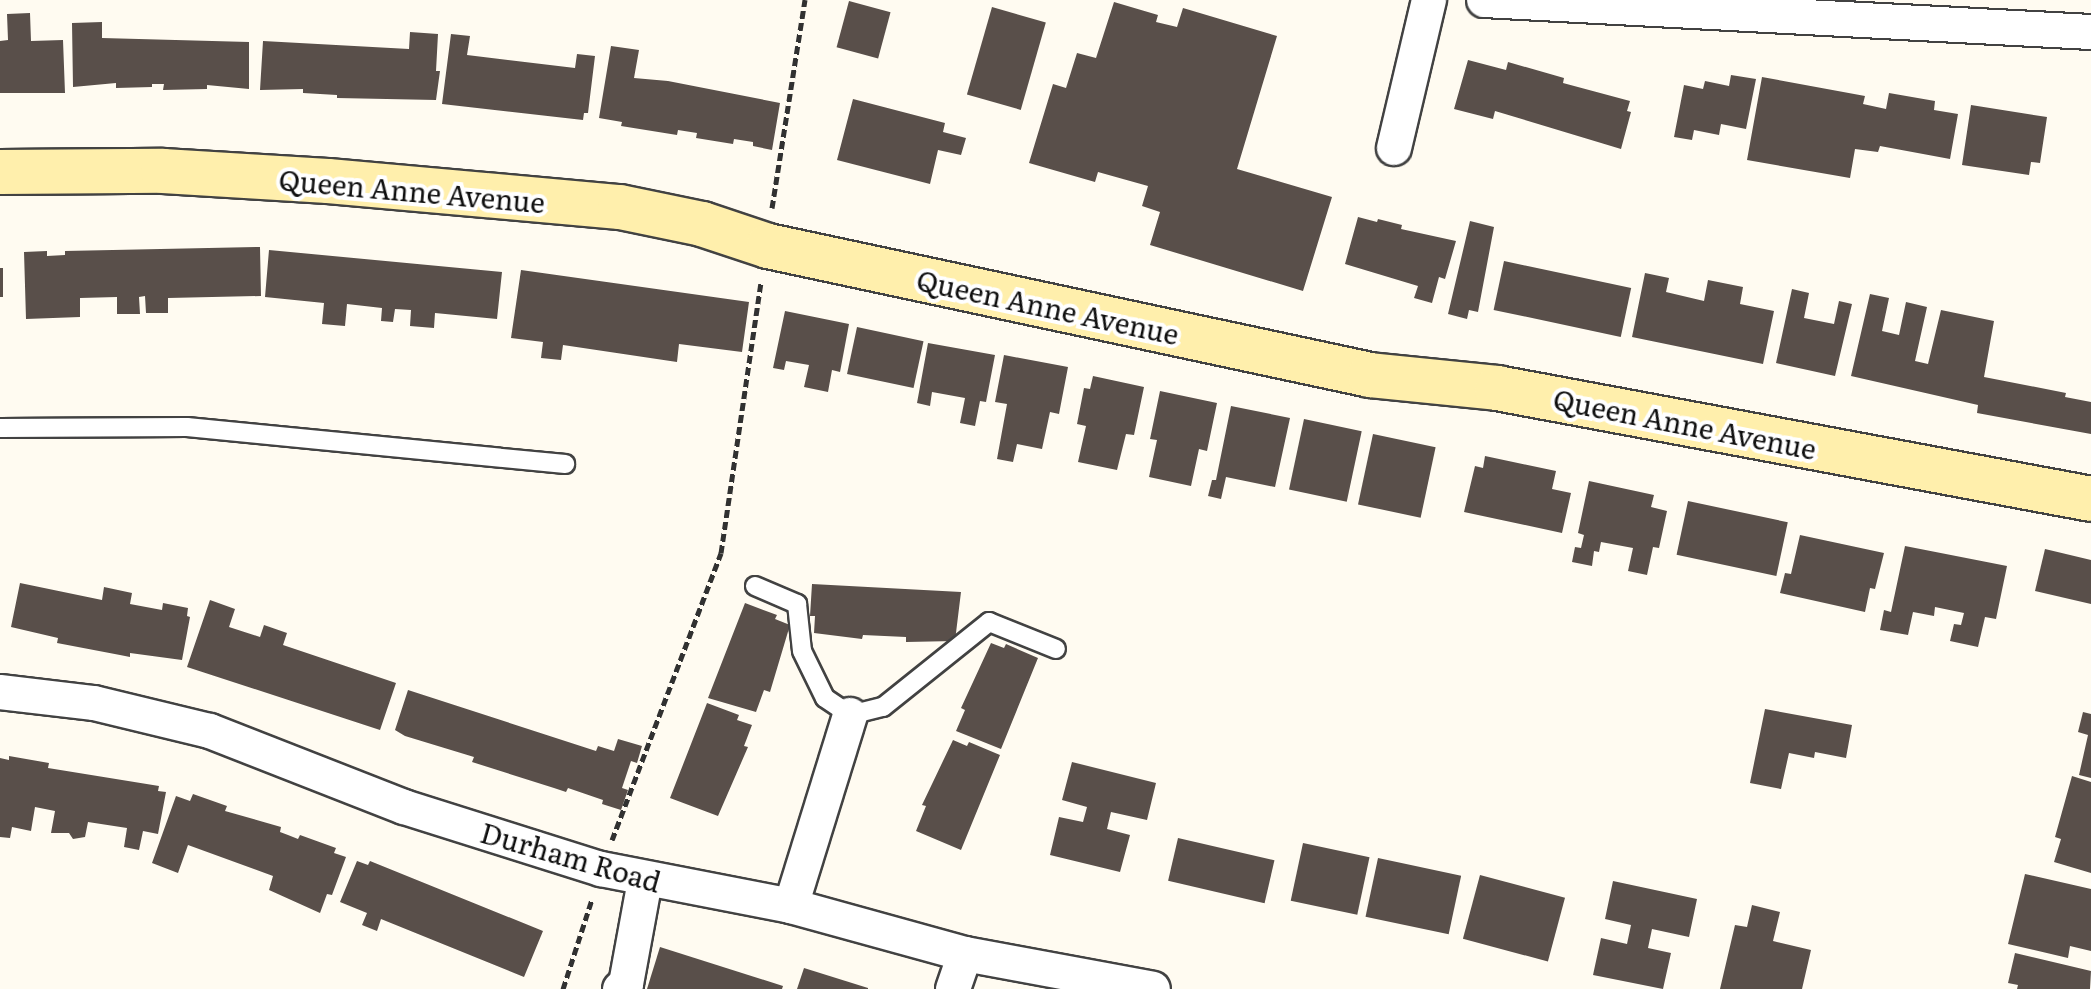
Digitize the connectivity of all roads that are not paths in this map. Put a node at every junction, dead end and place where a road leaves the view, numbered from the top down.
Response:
1 (1429, 0) edge
2 (1484, 0) edge
3 (2091, 32) edge
4 (1394, 148) dead end
5 (0, 172) edge
6 (0, 428) edge
7 (565, 464) dead end
8 (2091, 499) edge
9 (755, 586) dead end
10 (1056, 649) dead end
11 (0, 692) edge
12 (850, 715) junction
13 (645, 880) junction
14 (791, 906) junction
15 (965, 954) junction
16 (620, 989) edge
17 (953, 989) edge
18 (1153, 989) edge

1 - 4 street
2 - 3 street
5 - 8 street, Queen Anne Avenue
6 - 7 lane
9 - 12 lane
10 - 12 lane
11 - 13 street, Durham Road
12 - 14 street
13 - 14 street, Durham Road
13 - 16 street
14 - 15 street, Durham Road
15 - 17 street
15 - 18 street, Durham Road

